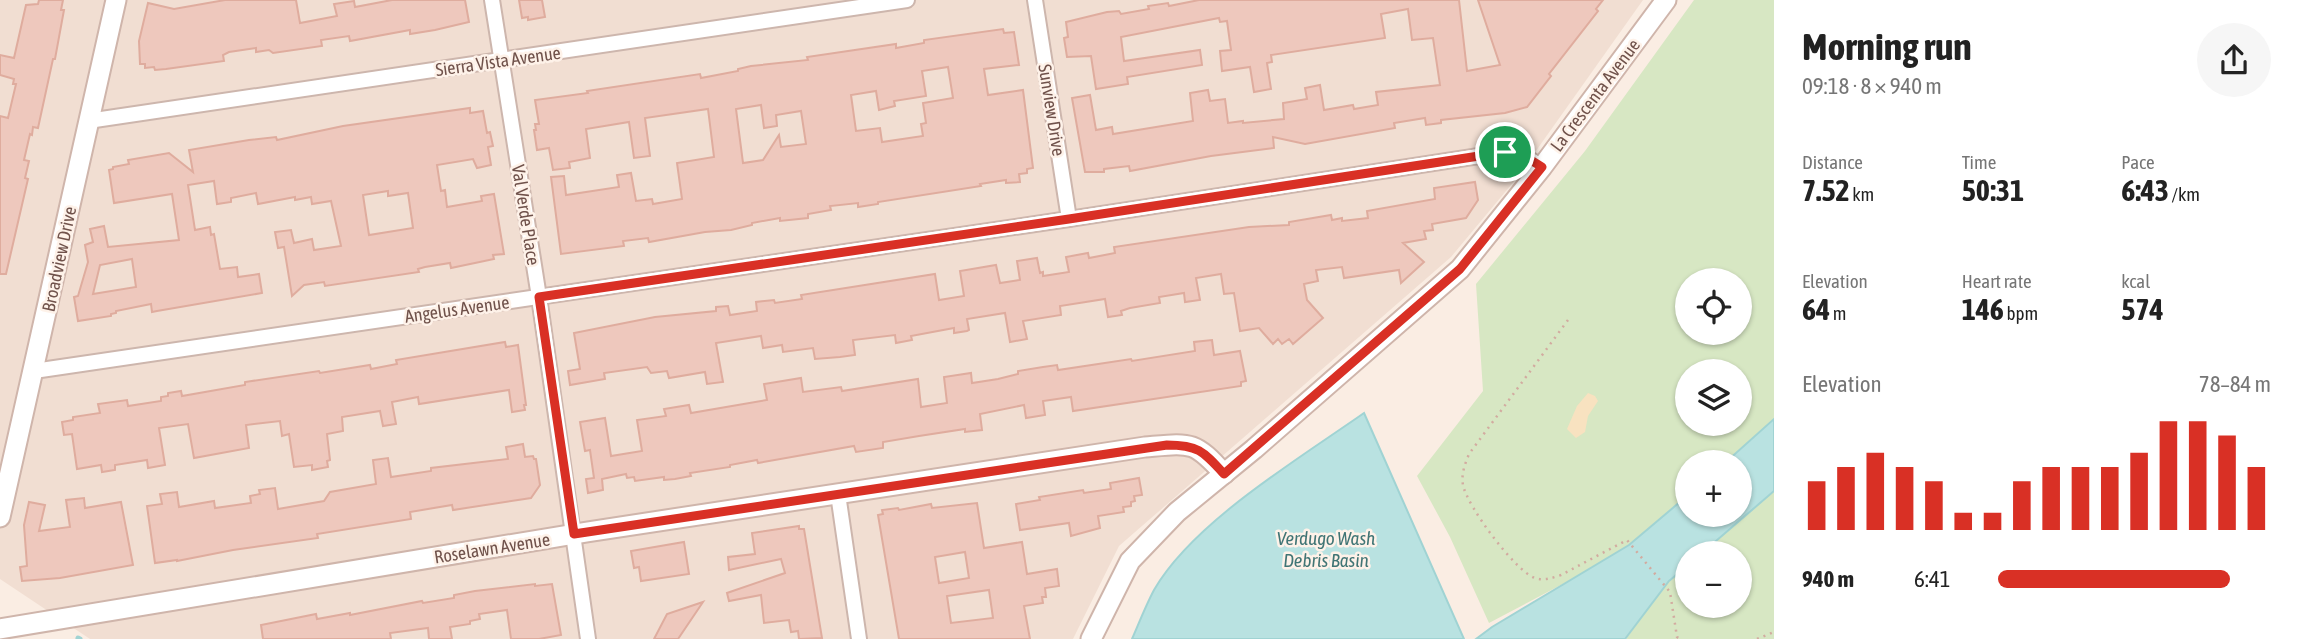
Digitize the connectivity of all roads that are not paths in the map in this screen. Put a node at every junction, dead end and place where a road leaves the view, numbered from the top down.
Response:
1 (116, 0) edge
2 (492, 0) edge
3 (907, 0) edge
4 (1035, 0) edge
5 (1666, 0) edge
6 (501, 61) junction
7 (88, 121) junction
8 (1542, 167) junction
9 (1069, 219) junction
10 (539, 297) junction
11 (34, 371) junction
12 (1224, 474) junction
13 (838, 494) junction
14 (0, 517) edge
15 (574, 534) junction
16 (0, 629) edge
17 (588, 639) edge
18 (859, 639) edge
19 (1091, 639) edge

1 - 7 street, Broadview Drive
2 - 6 street, Val Verde Place
3 - 6 street, Sierra Vista Avenue
4 - 9 street, Sunview Drive
5 - 8 street, La Crescenta Avenue
6 - 7 street, Sierra Vista Avenue
6 - 10 street, Val Verde Place
7 - 11 street, Broadview Drive
8 - 9 street, Angelus Avenue
8 - 12 street, La Crescenta Avenue
9 - 10 street, Angelus Avenue
10 - 11 street, Angelus Avenue
10 - 15 street, Val Verde Place
11 - 14 street, Broadview Drive
12 - 13 street, Roselawn Avenue
12 - 19 street, La Crescenta Avenue
13 - 15 street, Roselawn Avenue
13 - 18 street
15 - 16 street, Roselawn Avenue
15 - 17 street, Val Verde Place

